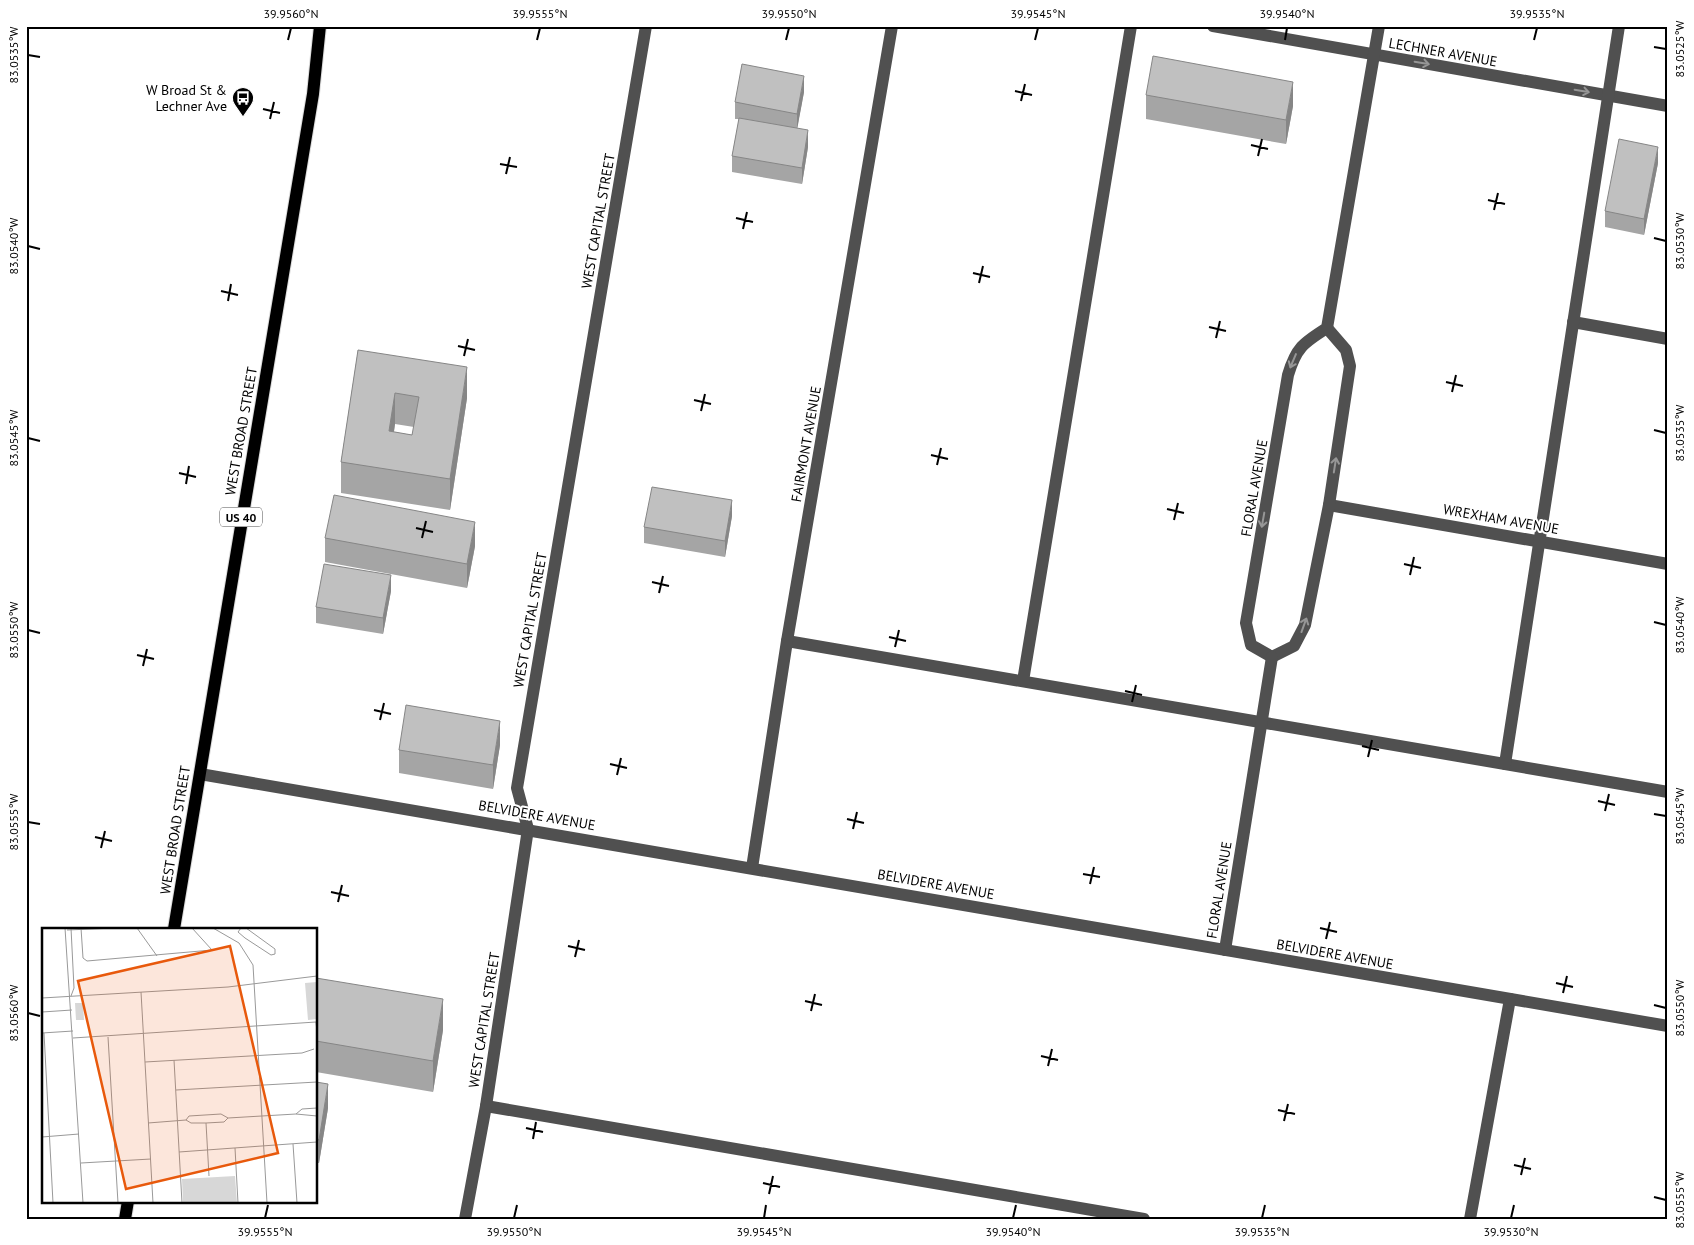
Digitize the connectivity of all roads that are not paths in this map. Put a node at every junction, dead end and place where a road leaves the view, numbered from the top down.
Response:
1 (320, 26) edge
2 (646, 26) edge
3 (892, 26) edge
4 (1131, 26) edge
5 (1214, 26) edge
6 (1379, 26) edge
7 (1619, 26) edge
8 (1374, 55) junction
9 (1608, 95) junction
10 (1668, 106) edge
11 (1573, 322) junction
12 (1327, 328) junction
13 (1668, 339) edge
14 (1329, 505) junction
15 (1540, 541) junction
16 (1668, 564) edge
17 (787, 641) junction
18 (1272, 657) junction
19 (1024, 681) junction
20 (1261, 721) junction
21 (1505, 764) junction
22 (200, 774) junction
23 (1668, 792) edge
24 (528, 829) junction
25 (752, 868) junction
26 (174, 928) edge
27 (1224, 950) junction
28 (1510, 999) junction
29 (1668, 1026) edge
30 (486, 1106) junction
31 (128, 1202) edge
32 (125, 1219) edge
33 (465, 1219) edge
34 (1144, 1219) edge
35 (1470, 1219) edge

1 - 22 main road, WEST BROAD STREET / US 40
2 - 24 street, WEST CAPITAL STREET
3 - 17 street, FAIRMONT AVENUE
4 - 19 street
5 - 8 street, LECHNER AVENUE
6 - 8 street
7 - 9 street
8 -> 9 street, LECHNER AVENUE
8 - 12 street
9 - 10 street, LECHNER AVENUE
9 - 11 street
11 - 13 street
11 - 15 street
14 -> 12 street
12 -> 18 street, FLORAL AVENUE
14 - 15 street, WREXHAM AVENUE
18 -> 14 street
15 - 16 street, WREXHAM AVENUE
15 - 21 street
17 - 19 street
17 - 25 street, FAIRMONT AVENUE
18 - 20 street, FLORAL AVENUE
19 - 20 street
20 - 21 street
20 - 27 street, FLORAL AVENUE
21 - 23 street
22 - 24 street, BELVIDERE AVENUE
22 - 26 main road, WEST BROAD STREET / US 40
24 - 25 street, BELVIDERE AVENUE
24 - 30 street, WEST CAPITAL STREET
25 - 27 street, BELVIDERE AVENUE
27 - 28 street, BELVIDERE AVENUE
28 - 29 street, BELVIDERE AVENUE
28 - 35 street
30 - 33 street, WEST CAPITAL STREET
30 - 34 street
31 - 32 main road

